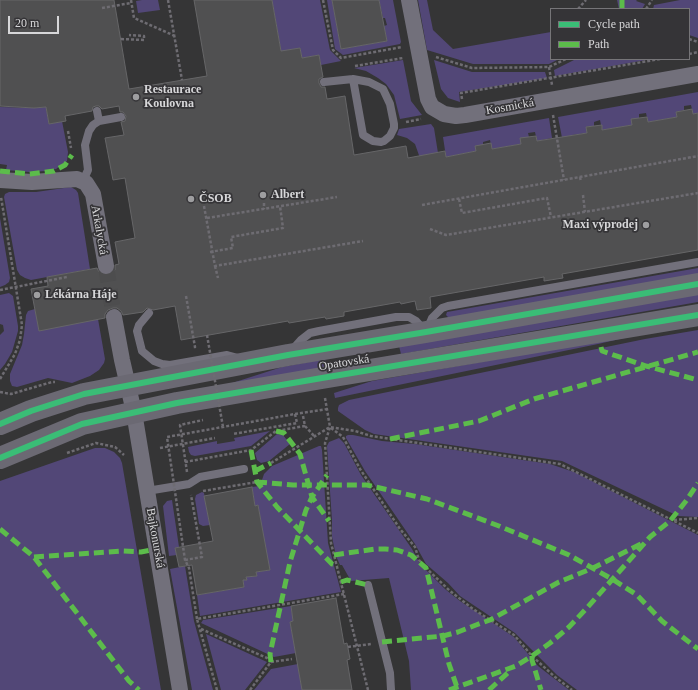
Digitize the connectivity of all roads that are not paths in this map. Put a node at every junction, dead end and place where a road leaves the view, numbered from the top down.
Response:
1 (409, 0) edge
2 (698, 74) edge
3 (353, 80) junction
4 (324, 82) dead end
5 (97, 111) dead end
6 (121, 118) dead end
7 (99, 121) junction
8 (0, 180) edge
9 (83, 181) junction
10 (698, 262) edge
11 (106, 266) tunnel mouth
12 (698, 284) edge
13 (150, 314) dead end
14 (698, 315) edge
15 (114, 317) tunnel mouth
16 (426, 332) junction
17 (253, 362) junction
18 (128, 385) junction
19 (134, 412) junction
20 (0, 424) edge
21 (0, 458) edge
22 (244, 469) dead end
23 (147, 491) junction
24 (368, 585) dead end
25 (180, 690) edge
26 (391, 690) edge

1 - 2 street, Kosmická
3 - 3 lane
3 - 4 lane
5 - 7 lane
6 - 7 lane
7 - 9 lane
8 - 9 street
9 - 11 street, Arkalycká
10 - 16 lane
12 - 16 main road, Opatovská
13 - 17 lane
14 - 19 main road, Opatovská
15 - 18 street
16 - 17 main road, Opatovská
17 - 18 main road, Opatovská
18 - 19 street, Bajkonurská
18 - 20 main road, Opatovská
19 - 21 main road, Opatovská
19 - 23 street, Bajkonurská
22 - 23 lane
23 - 25 street, Bajkonurská
24 - 26 lane

